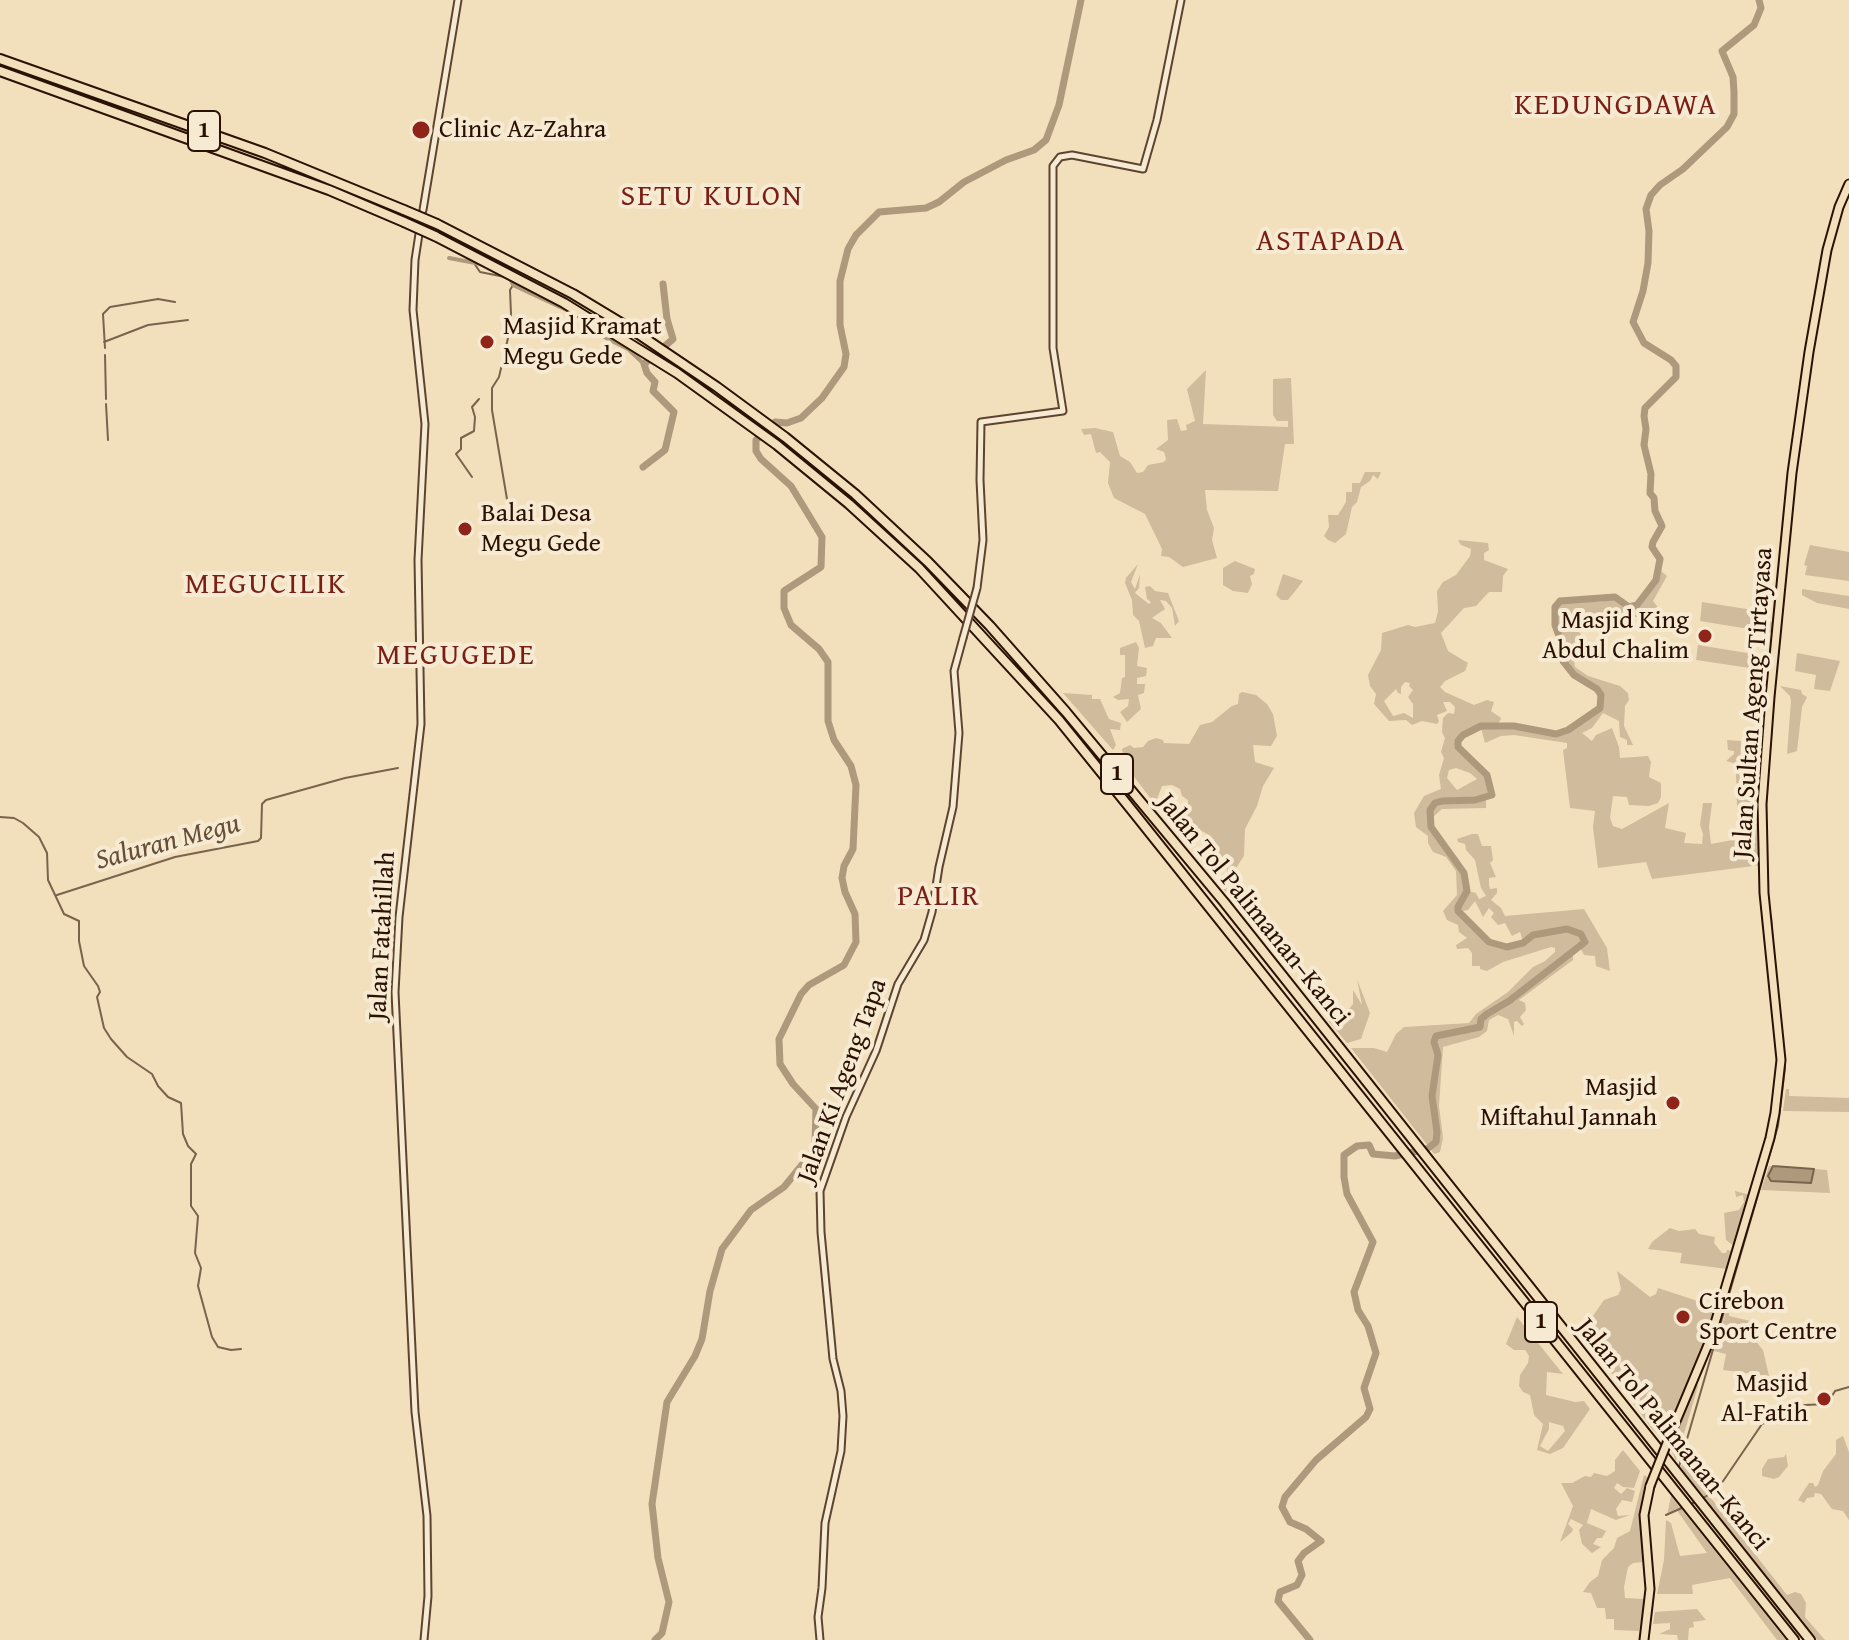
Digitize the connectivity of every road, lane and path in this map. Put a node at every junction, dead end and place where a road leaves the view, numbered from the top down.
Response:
1 (458, 0) edge
2 (1181, 0) edge
3 (0, 59) edge
4 (0, 71) edge
5 (1849, 184) edge
6 (423, 210) dead end
7 (419, 234) dead end
8 (424, 1640) edge
9 (820, 1640) edge
10 (1644, 1640) edge
11 (1794, 1640) edge
12 (1810, 1640) edge

1 - 6 street
2 - 9 street, Jalan Ki Ageng Tapa, bridge
3 - 12 highway, Jalan Tol Palimanan–Kanci / 1, bridge
4 - 11 highway, Jalan Tol Palimanan–Kanci / 1, bridge
5 - 10 main road, Jalan Sultan Ageng Tirtayasa, bridge
7 - 8 street, Jalan Fatahillah

